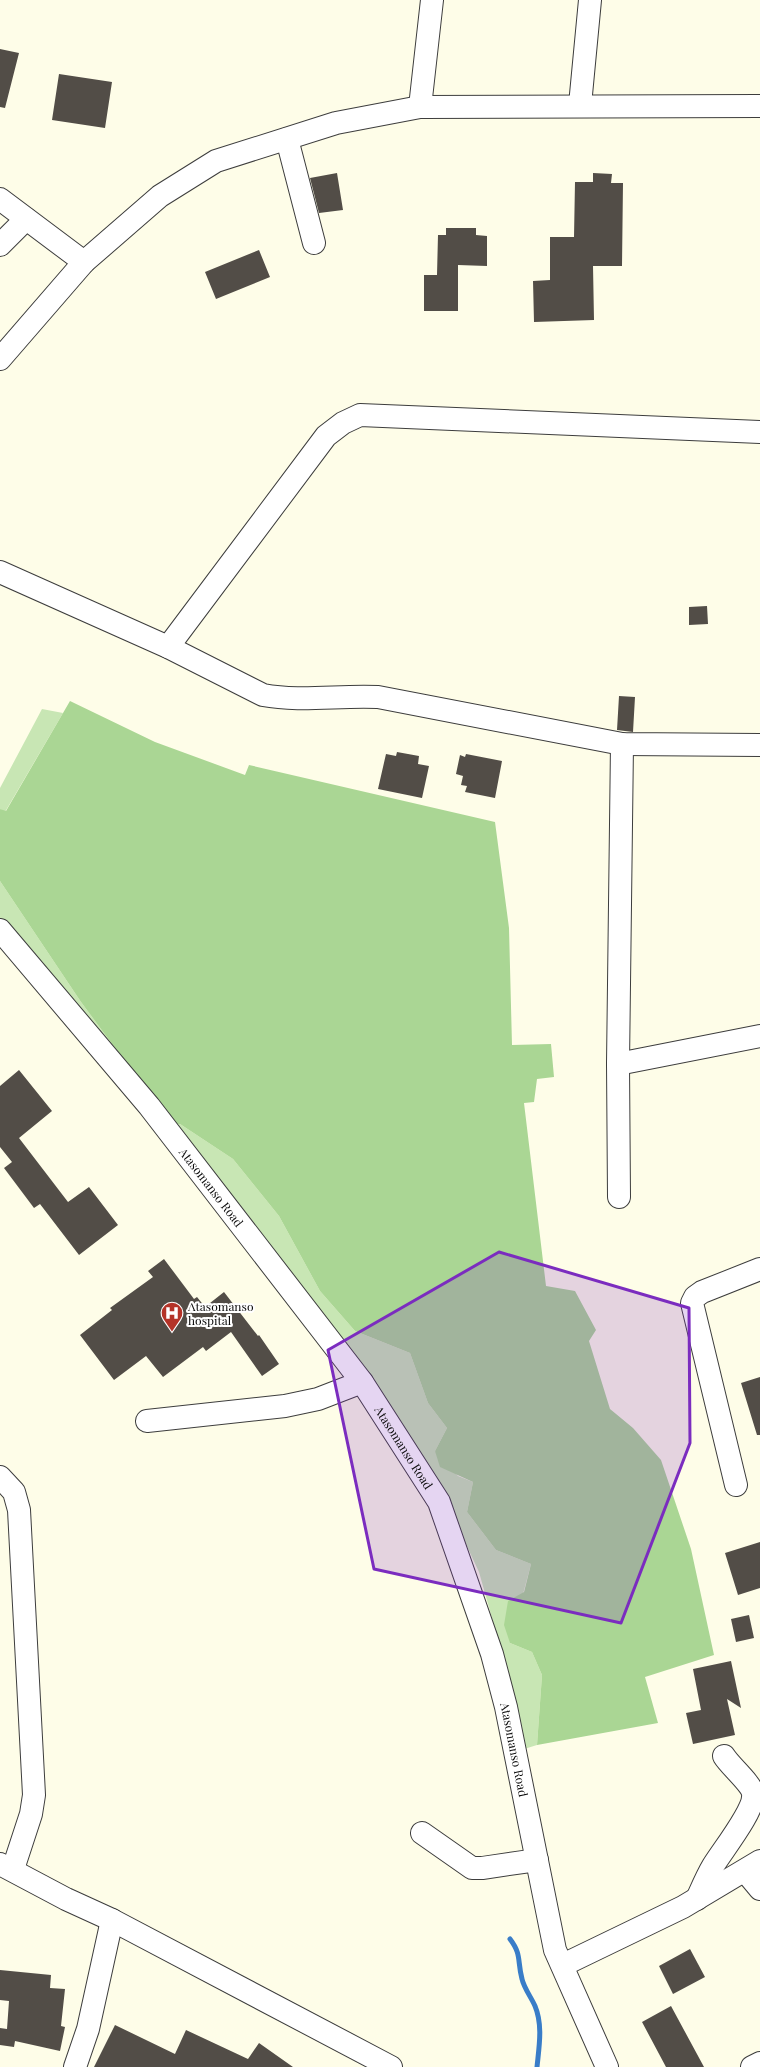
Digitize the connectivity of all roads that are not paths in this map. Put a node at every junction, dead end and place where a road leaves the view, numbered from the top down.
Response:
1 (432, 0) edge
2 (590, 0) edge
3 (580, 105) junction
4 (760, 106) edge
5 (420, 107) junction
6 (287, 139) junction
7 (0, 199) edge
8 (26, 219) junction
9 (314, 243) dead end
10 (0, 245) edge
11 (84, 262) junction
12 (0, 359) edge
13 (760, 432) edge
14 (0, 572) edge
15 (168, 647) junction
16 (622, 744) junction
17 (760, 745) edge
18 (0, 930) edge
19 (760, 1036) edge
20 (618, 1064) junction
21 (619, 1197) dead end
22 (760, 1269) edge
23 (362, 1382) junction
24 (147, 1420) dead end
25 (0, 1477) edge
26 (736, 1485) dead end
27 (724, 1756) dead end
28 (422, 1833) dead end
29 (537, 1860) junction
30 (752, 1866) edge
31 (7, 1867) edge
32 (760, 1889) edge
33 (697, 1899) junction
34 (112, 1920) junction
35 (563, 1966) junction
36 (760, 2063) edge
37 (75, 2067) edge
38 (391, 2067) edge
39 (607, 2067) edge
40 (752, 2067) edge

1 - 5 street
2 - 3 street
3 - 4 street
3 - 5 street
5 - 6 street
6 - 9 street
6 - 11 street
7 - 8 street
8 - 10 street
8 - 11 street
11 - 12 street
13 - 15 street
14 - 15 street
15 - 16 street
16 - 17 street
16 - 20 street
18 - 23 street, Atasomanso Road
19 - 20 street
20 - 21 street
22 - 26 street
23 - 24 street
23 - 29 street, Atasomanso Road
25 - 31 street
27 - 33 street
28 - 29 street
29 - 35 street, Atasomanso Road
30 - 32 street
30 - 33 street
31 - 34 street
33 - 35 street
34 - 37 street
34 - 38 street
35 - 39 street, Atasomanso Road
36 - 40 street

